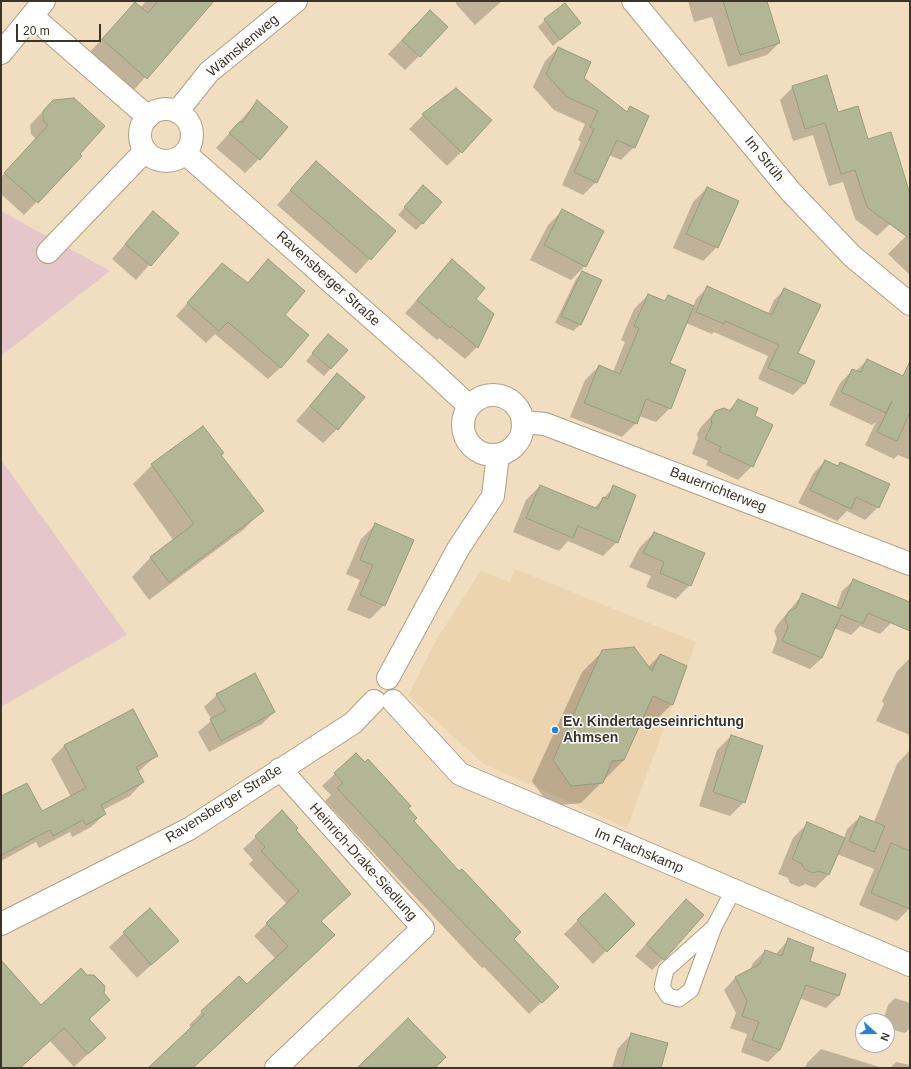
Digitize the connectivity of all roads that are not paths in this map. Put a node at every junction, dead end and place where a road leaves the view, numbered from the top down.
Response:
1 (296, 1) edge
2 (632, 1) edge
3 (38, 8) edge
4 (1, 53) edge
5 (177, 112) junction
6 (148, 117) junction
7 (145, 151) junction
8 (185, 153) junction
9 (48, 252) dead end
10 (910, 304) edge
11 (469, 406) junction
12 (524, 422) junction
13 (498, 455) junction
14 (910, 564) edge
15 (383, 701) junction
16 (280, 769) junction
17 (733, 891) junction
18 (1, 924) edge
19 (714, 927) dead end
20 (910, 965) edge
21 (276, 1068) edge

1 - 5 street, Wämskenweg
2 - 10 street, Im Strüh
3 - 4 street
3 - 6 street
5 - 6 street
5 - 8 street
6 - 7 street
7 - 8 street
7 - 9 street
8 - 11 street, Ravensberger Straße
11 - 12 street
11 - 13 street
12 - 13 street
12 - 14 street, Bauerrichterweg
13 - 15 street
15 - 16 street, Ravensberger Straße
15 - 17 street, Im Flachskamp
16 - 18 street, Ravensberger Straße
16 - 21 street, Heinrich-Drake-Siedlung
17 - 19 lane
17 - 20 street, Im Flachskamp

